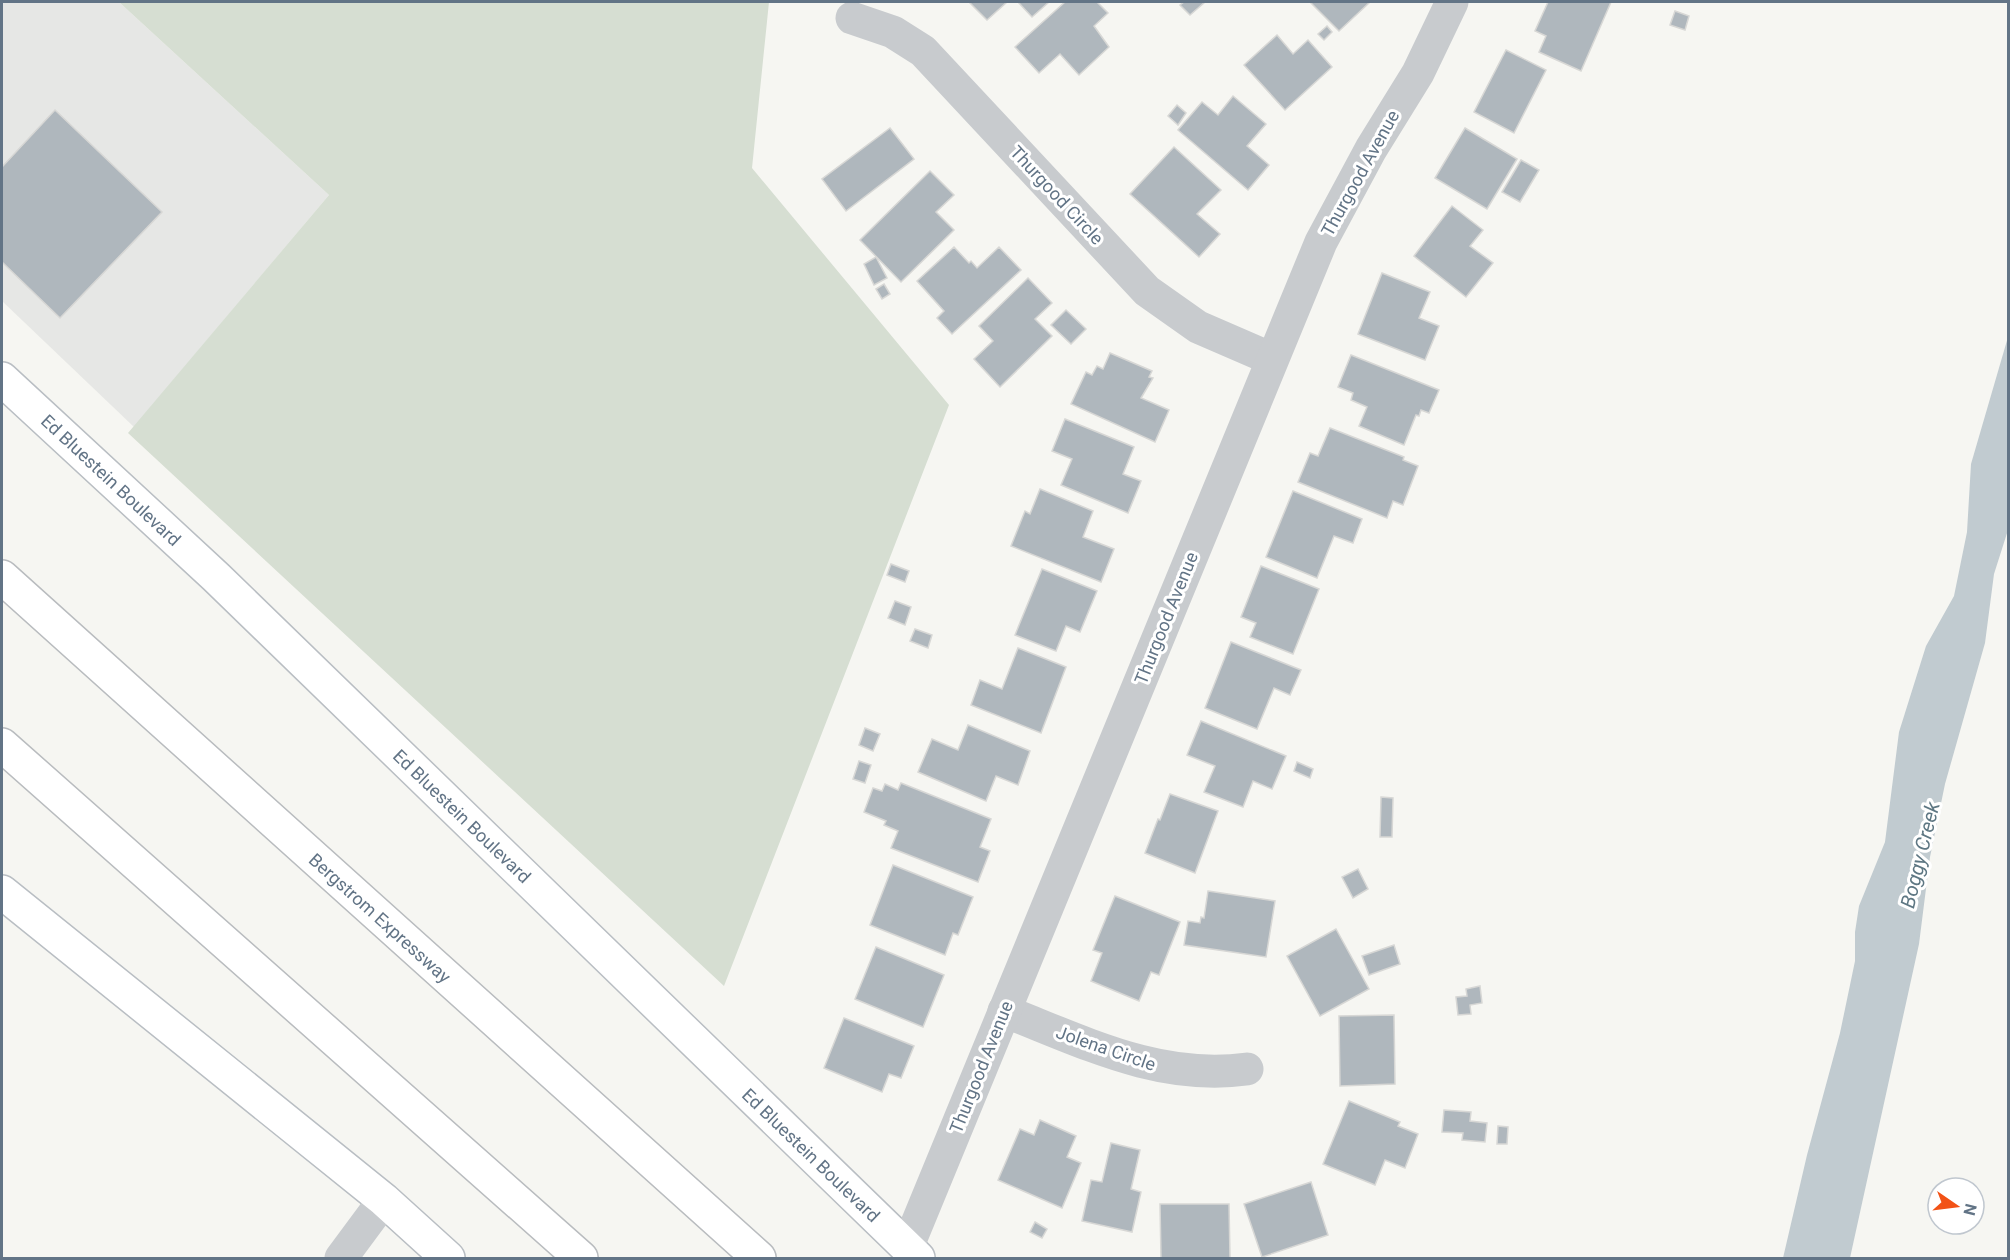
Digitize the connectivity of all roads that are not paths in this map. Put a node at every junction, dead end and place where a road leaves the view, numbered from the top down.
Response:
1 (1452, 2) edge
2 (852, 18) dead end
3 (1272, 359) junction
4 (2, 379) edge
5 (2, 577) edge
6 (2, 744) edge
7 (2, 892) edge
8 (1004, 1011) junction
9 (1247, 1069) dead end
10 (384, 1200) junction
11 (913, 1253) edge
12 (341, 1258) edge
13 (448, 1258) edge
14 (581, 1258) edge
15 (759, 1258) edge

1 - 3 street, Thurgood Avenue
2 - 3 street, Thurgood Circle
3 - 8 street, Thurgood Avenue
4 - 11 main road, Ed Bluestein Boulevard
5 - 15 main road, Bergstrom Expressway
6 - 14 main road
7 - 10 main road
8 - 9 street, Jolena Circle
8 - 11 street, Thurgood Avenue
10 - 12 street
10 - 13 main road

